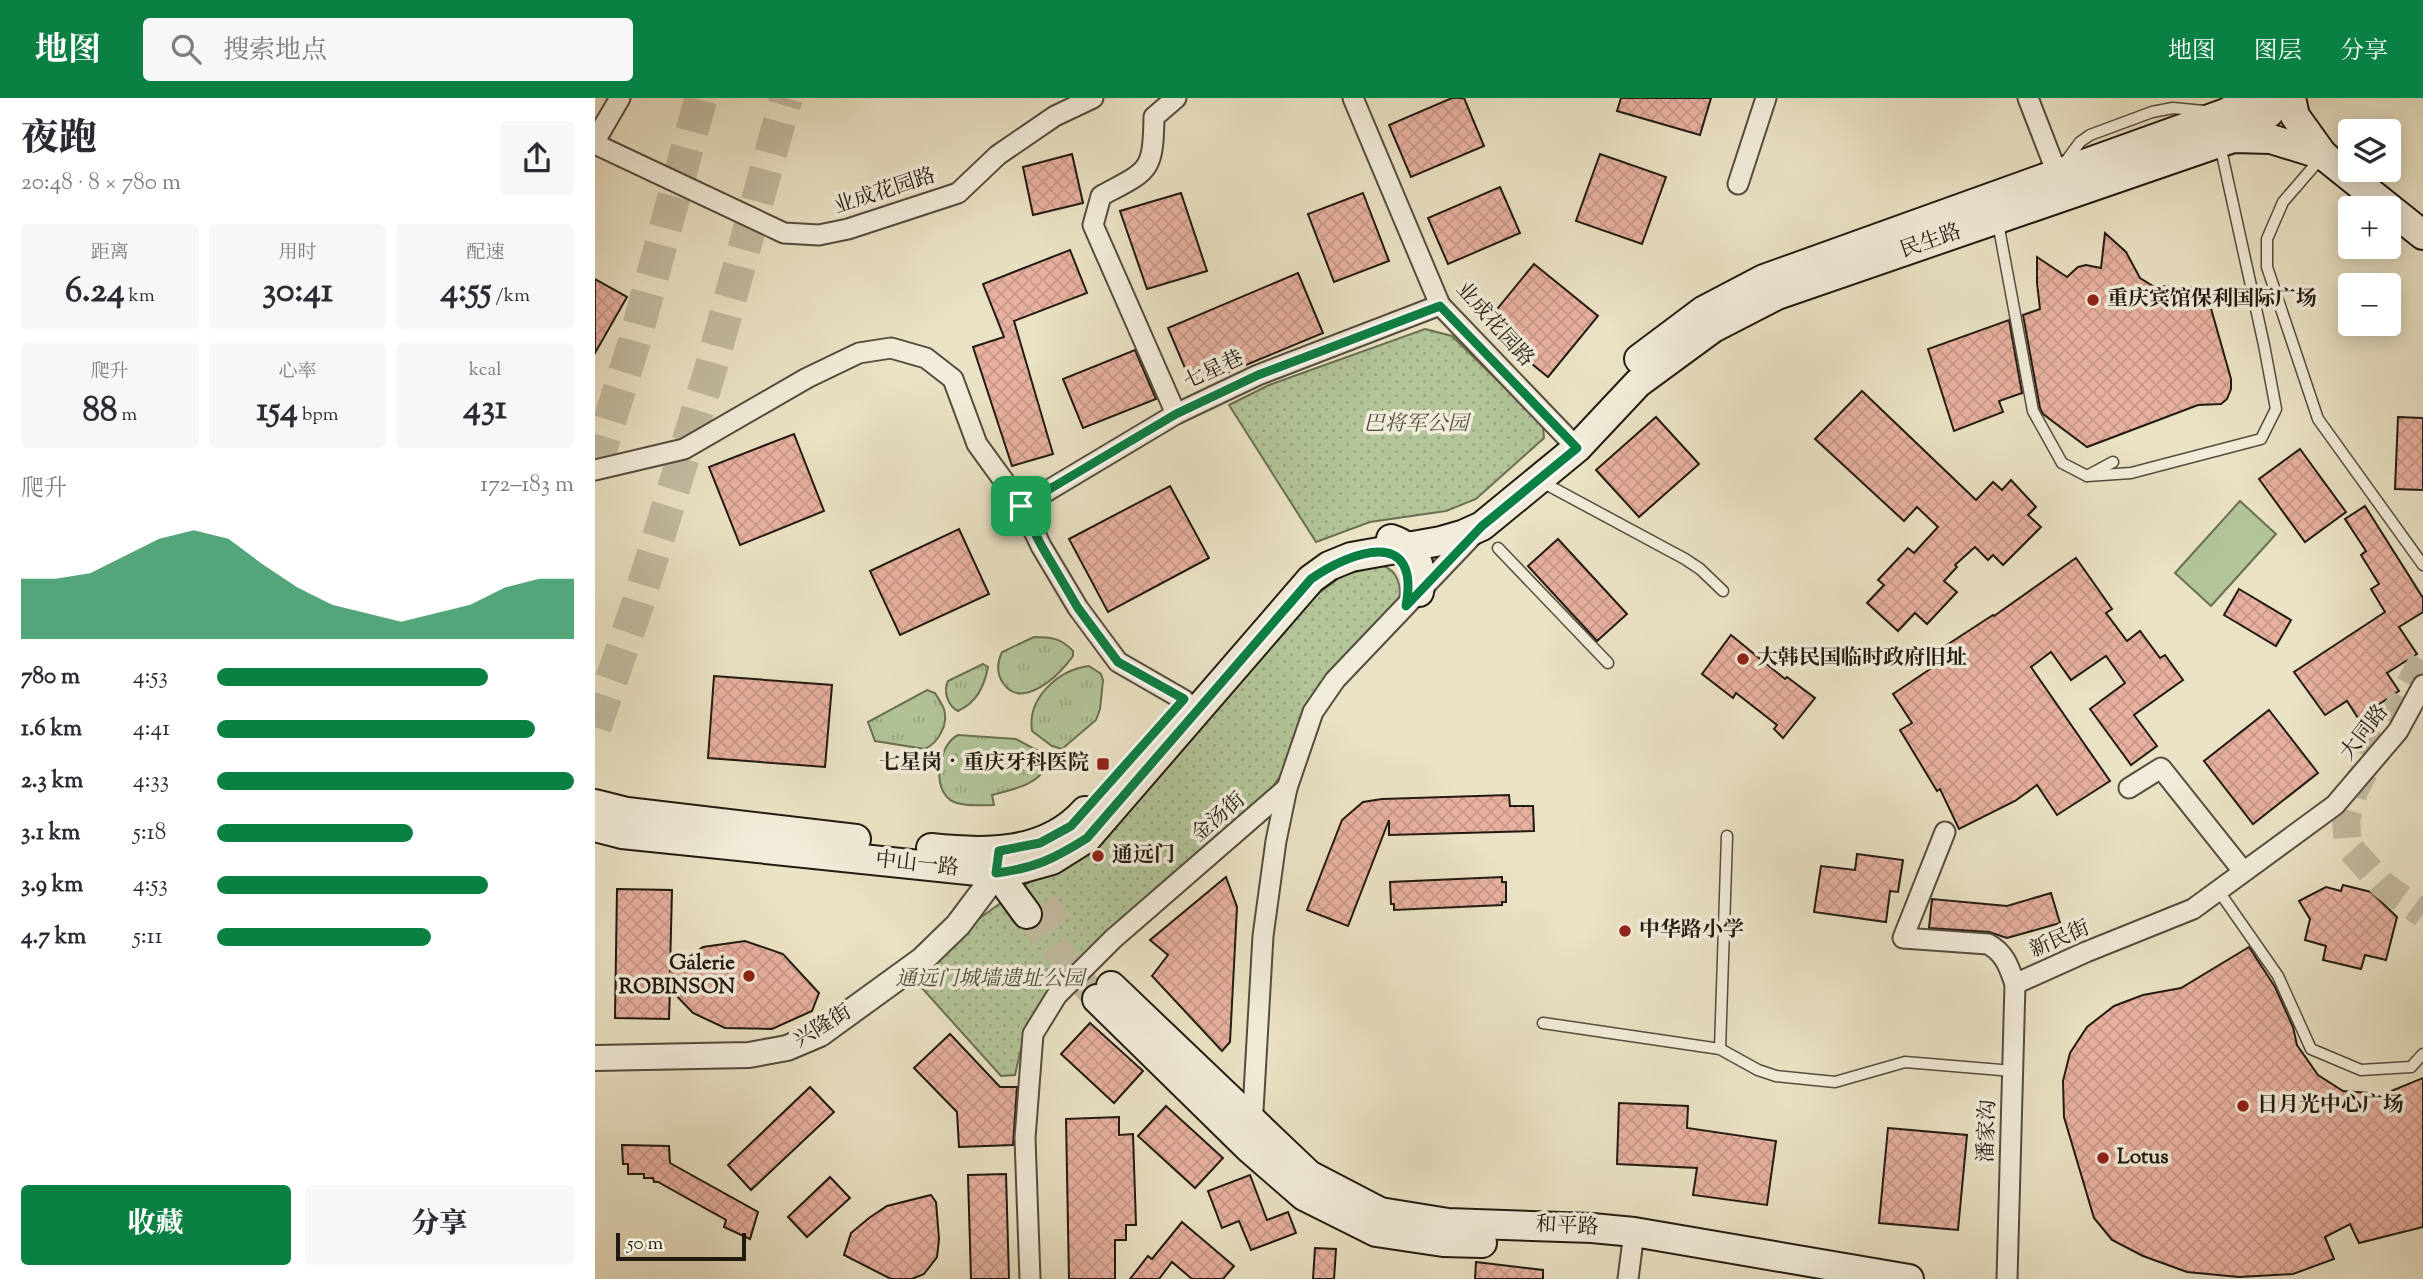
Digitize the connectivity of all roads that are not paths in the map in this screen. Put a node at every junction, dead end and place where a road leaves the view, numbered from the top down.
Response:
1 (620, 98) edge
2 (1093, 98) edge
3 (1177, 98) edge
4 (1353, 98) edge
5 (1766, 98) edge
6 (2028, 98) edge
7 (2252, 98) edge
8 (2282, 98) edge
9 (2291, 98) edge
10 (2226, 131) junction
11 (595, 142) edge
12 (2323, 155) junction
13 (2057, 173) junction
14 (1738, 184) dead end
15 (1997, 219) junction
16 (2423, 235) edge
17 (1440, 306) junction
18 (1176, 414) junction
19 (1571, 441) junction
20 (2113, 462) dead end
21 (595, 470) edge
22 (2087, 476) junction
23 (1539, 480) junction
24 (1021, 506) junction
25 (1485, 528) junction
26 (1374, 544) junction
27 (1406, 546) junction
28 (2423, 565) edge
29 (1723, 591) dead end
30 (1413, 599) junction
31 (1608, 663) dead end
32 (2423, 685) edge
33 (1184, 699) junction
34 (1287, 788) junction
35 (2129, 788) dead end
36 (595, 804) edge
37 (2335, 805) joint
38 (595, 827) edge
39 (1945, 832) dead end
40 (1727, 836) dead end
41 (1004, 865) junction
42 (2243, 871) junction
43 (2218, 890) junction
44 (1035, 908) tunnel mouth
45 (2015, 984) junction
46 (1104, 992) tunnel mouth
47 (1543, 1023) dead end
48 (1720, 1049) junction
49 (2423, 1054) edge
50 (595, 1058) edge
51 (2013, 1071) junction
52 (1251, 1136) junction
53 (1633, 1240) junction
54 (1030, 1279) edge
55 (1627, 1279) edge
56 (1816, 1279) edge
57 (1909, 1279) edge
58 (2007, 1279) edge

1 - 11 street
2 - 11 street, 业成花园路
3 - 18 street
4 - 17 street, 业成花园路
5 - 14 street
6 - 13 street
7 - 10 main road, 民生路
8 - 10 main road
9 - 12 main road
10 - 12 main road, 民生路
10 - 13 main road, 民生路
10 - 15 main road, 民生路
10 - 22 lane
12 - 16 main road, 民生路
12 - 28 lane
13 - 19 main road, 民生路
15 - 19 main road, 民生路
15 - 22 lane
17 - 18 street, 七星巷
17 - 19 street, 业成花园路
18 - 24 street, 七星巷
19 - 23 main road, 民生路
19 - 25 main road, 民生路
20 - 22 lane
21 - 24 street
23 - 25 main road, 民生路
23 - 29 lane
24 - 33 street
25 - 26 main road, 中山一路
25 - 27 main road
25 - 30 street, 金汤街
25 - 31 lane
26 - 27 main road
26 - 30 main road
26 - 33 main road, 中山一路
26 - 41 main road, 中山一路
27 - 30 main road
30 - 34 street, 金汤街
32 - 37 street, 大同路
33 - 41 main road, 中山一路
34 - 52 street
34 - 54 street, 金汤街
35 - 42 street
36 - 41 main road, 中山一路
37 - 42 street, 新民街
38 - 41 main road, 中山一路
39 - 45 street, 新民街
40 - 48 lane
41 - 44 main road
41 - 50 street, 兴隆街
42 - 43 street, 新民街
43 - 45 street, 新民街
43 - 49 lane
45 - 51 street, 潘家沟
46 - 52 main road, 和平路
47 - 48 lane
48 - 51 lane
51 - 58 street, 潘家沟
52 - 53 main road, 和平路
53 - 55 street
53 - 56 main road, 和平路
53 - 57 main road, 和平路

